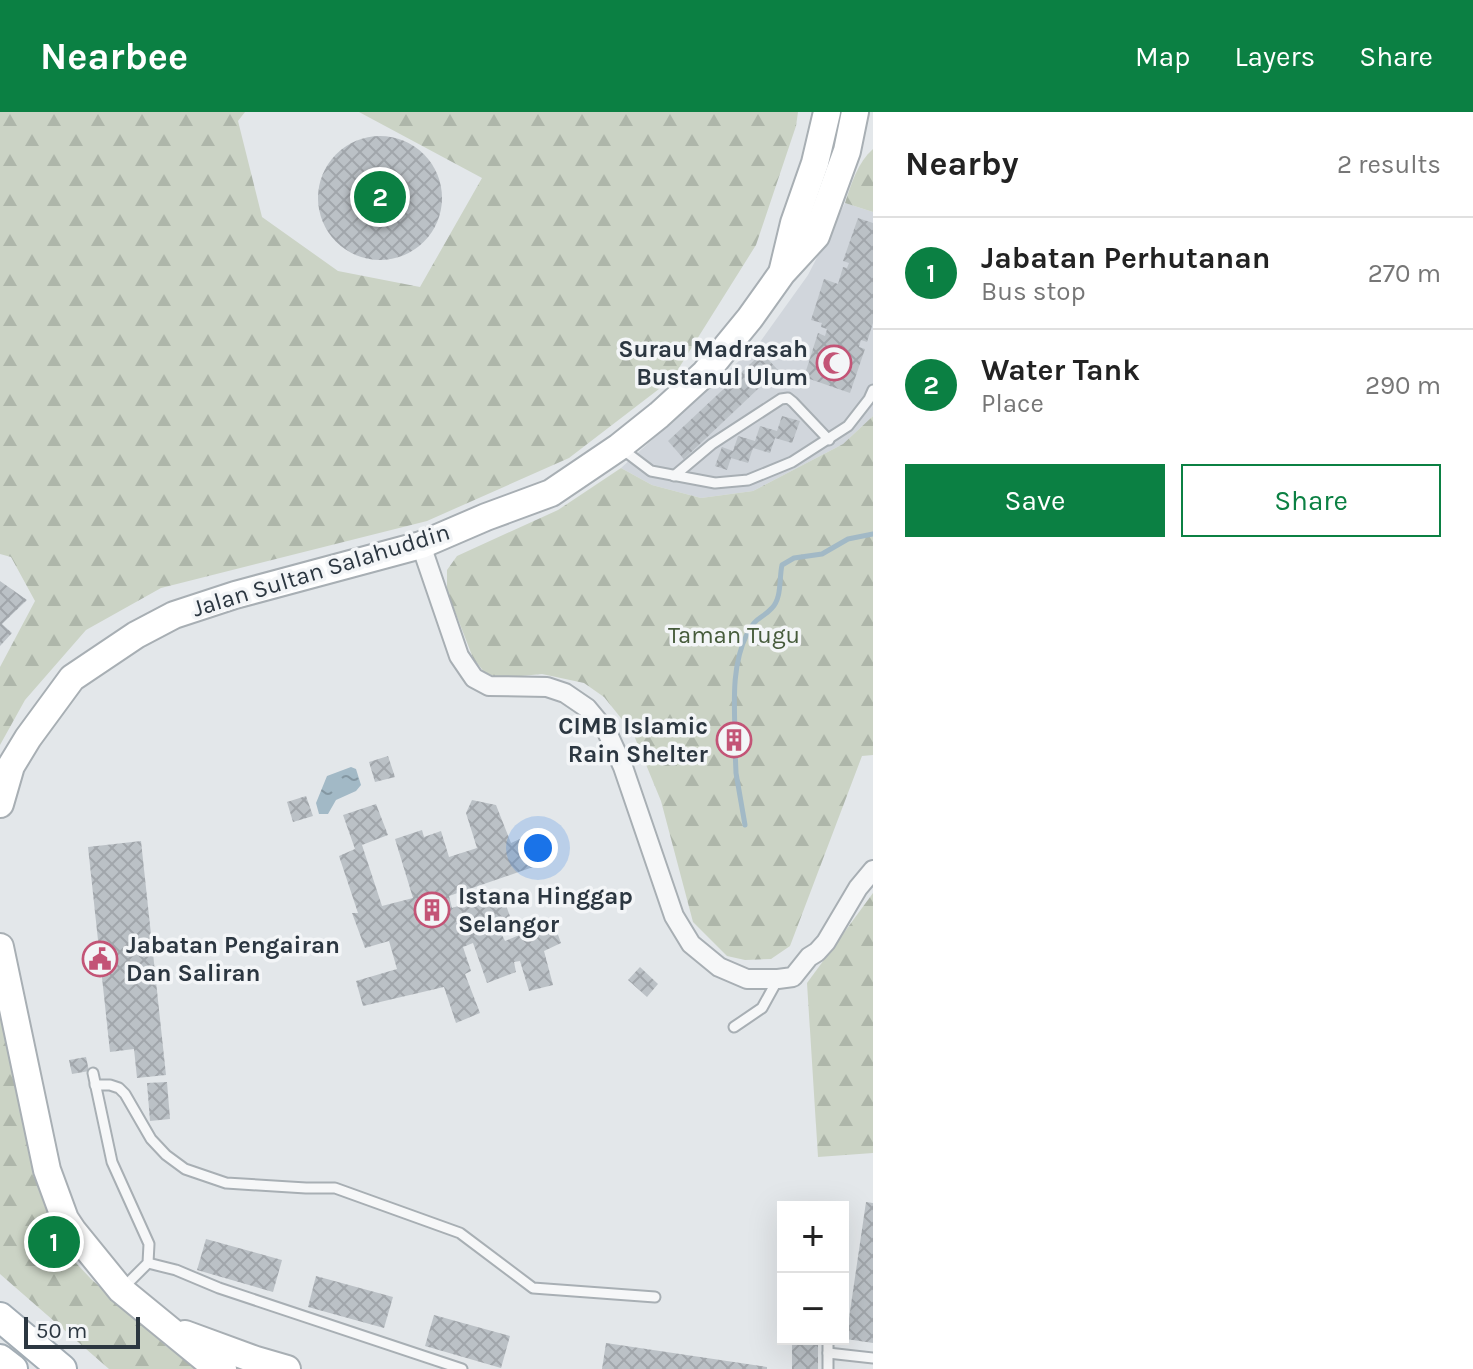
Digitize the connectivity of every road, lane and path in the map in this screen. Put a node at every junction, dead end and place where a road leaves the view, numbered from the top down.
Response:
1 (827, 112) edge
2 (855, 112) edge
3 (873, 130) edge
4 (847, 151) junction
5 (782, 273) junction
6 (873, 390) edge
7 (829, 440) junction
8 (619, 447) junction
9 (674, 476) junction
10 (421, 545) junction
11 (0, 804) edge
12 (873, 870) edge
13 (0, 947) edge
14 (778, 979) junction
15 (734, 1027) dead end
16 (93, 1073) dead end
17 (95, 1085) junction
18 (148, 1263) junction
19 (121, 1290) junction
20 (655, 1297) dead end
21 (0, 1317) edge
22 (166, 1327) junction
23 (828, 1345) edge
24 (828, 1353) junction
25 (873, 1358) edge
26 (0, 1359) edge
27 (13, 1369) edge
28 (62, 1369) edge
29 (223, 1369) edge
30 (287, 1369) edge
31 (462, 1369) edge
32 (828, 1369) edge

1 - 5 street, Jalan Sultan Salahuddin
2 - 4 street, Jalan Sultan Salahuddin
3 - 4 street
4 - 5 street, Jalan Sultan Salahuddin
5 - 8 street, Jalan Sultan Salahuddin
6 - 7 lane
7 - 9 lane
7 - 9 lane
8 - 9 lane
8 - 10 street, Jalan Sultan Salahuddin
10 - 11 street, Jalan Sultan Salahuddin
10 - 14 street
12 - 14 street
13 - 19 street
14 - 15 lane
16 - 17 lane
17 - 18 lane
17 - 20 lane
18 - 19 lane
18 - 31 lane
19 - 22 street
21 - 28 main road
22 - 29 street
22 - 30 street
23 - 24 lane
24 - 25 lane
24 - 32 lane
26 - 27 main road

